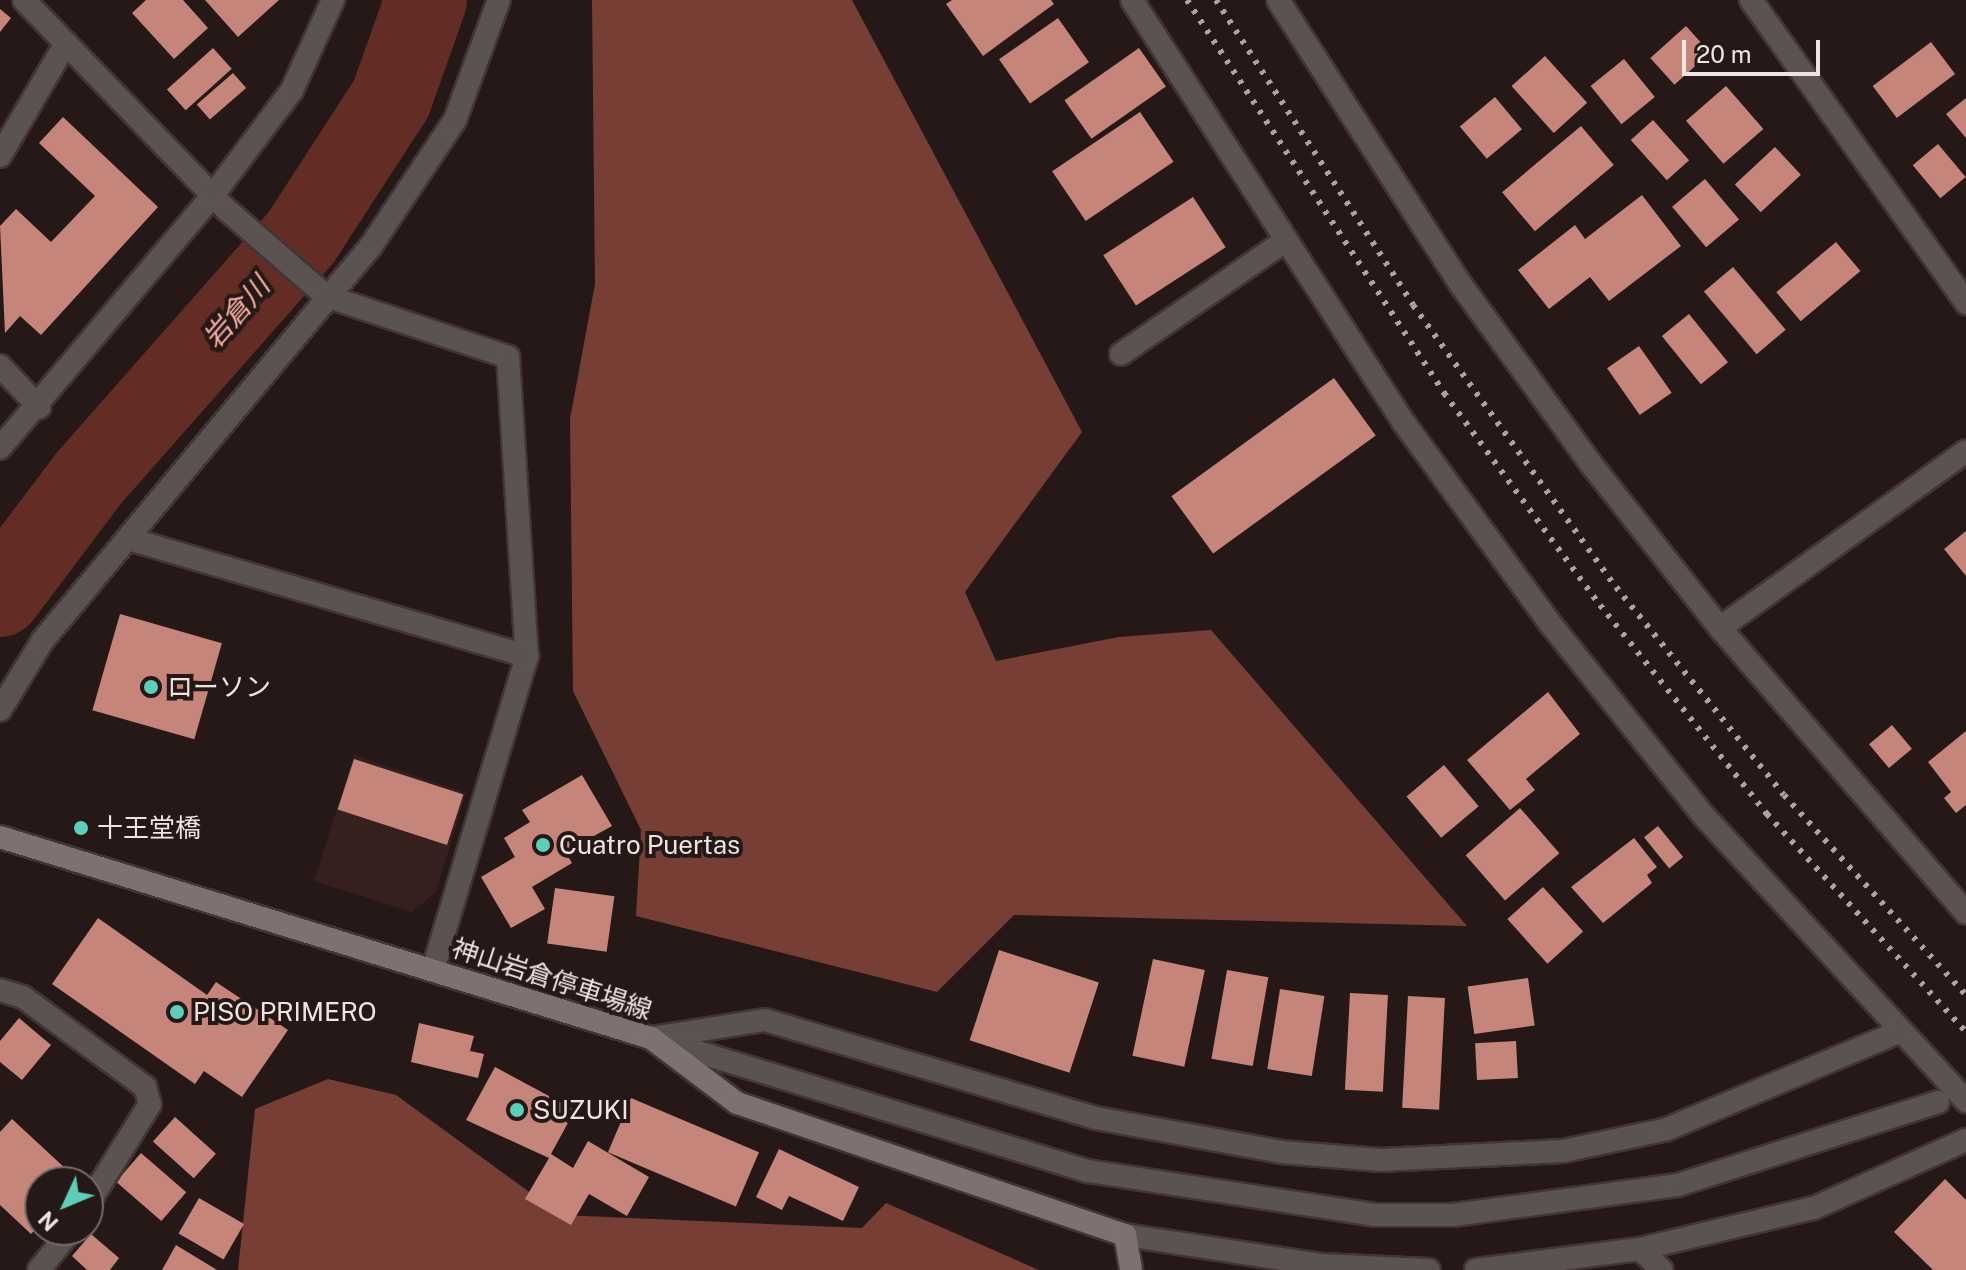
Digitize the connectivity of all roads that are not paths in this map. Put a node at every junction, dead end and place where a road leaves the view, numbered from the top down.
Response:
1 (24, 0) edge
2 (333, 0) edge
3 (499, 0) edge
4 (1132, 0) edge
5 (1278, 0) edge
6 (1751, 0) edge
7 (66, 43) junction
8 (0, 156) edge
9 (220, 203) junction
10 (1286, 240) junction
11 (320, 291) junction
12 (1966, 303) edge
13 (1121, 354) dead end
14 (0, 366) edge
15 (39, 407) junction
16 (0, 448) edge
17 (1966, 451) edge
18 (129, 539) junction
19 (1720, 628) junction
20 (527, 656) junction
21 (0, 710) edge
22 (0, 837) edge
23 (1966, 913) edge
24 (433, 970) junction
25 (0, 990) edge
26 (1899, 1032) junction
27 (651, 1038) junction
28 (1966, 1101) edge
29 (1938, 1102) dead end
30 (1966, 1140) edge
31 (104, 1178) edge
32 (1125, 1235) junction
33 (58, 1246) edge
34 (1640, 1249) junction
35 (39, 1270) edge
36 (1131, 1270) edge
37 (1429, 1270) edge
38 (1476, 1270) edge
39 (1662, 1270) edge

1 - 7 street
2 - 9 street
3 - 11 street
4 - 10 street
5 - 19 street
6 - 12 street
7 - 8 street
7 - 9 street
9 - 11 street
9 - 15 street
10 - 13 street
10 - 26 street
11 - 18 street
11 - 20 street
14 - 15 street
15 - 16 street
17 - 19 street
18 - 20 street
18 - 21 street
19 - 23 street
20 - 24 street
22 - 24 main road, 神山岩倉停車場線
24 - 27 main road, 神山岩倉停車場線
25 - 31 street
26 - 27 street
26 - 28 street
27 - 29 street
27 - 32 main road, 神山岩倉停車場線
30 - 34 street
32 - 36 main road
32 - 37 street
33 - 35 street
34 - 38 street
34 - 39 street

